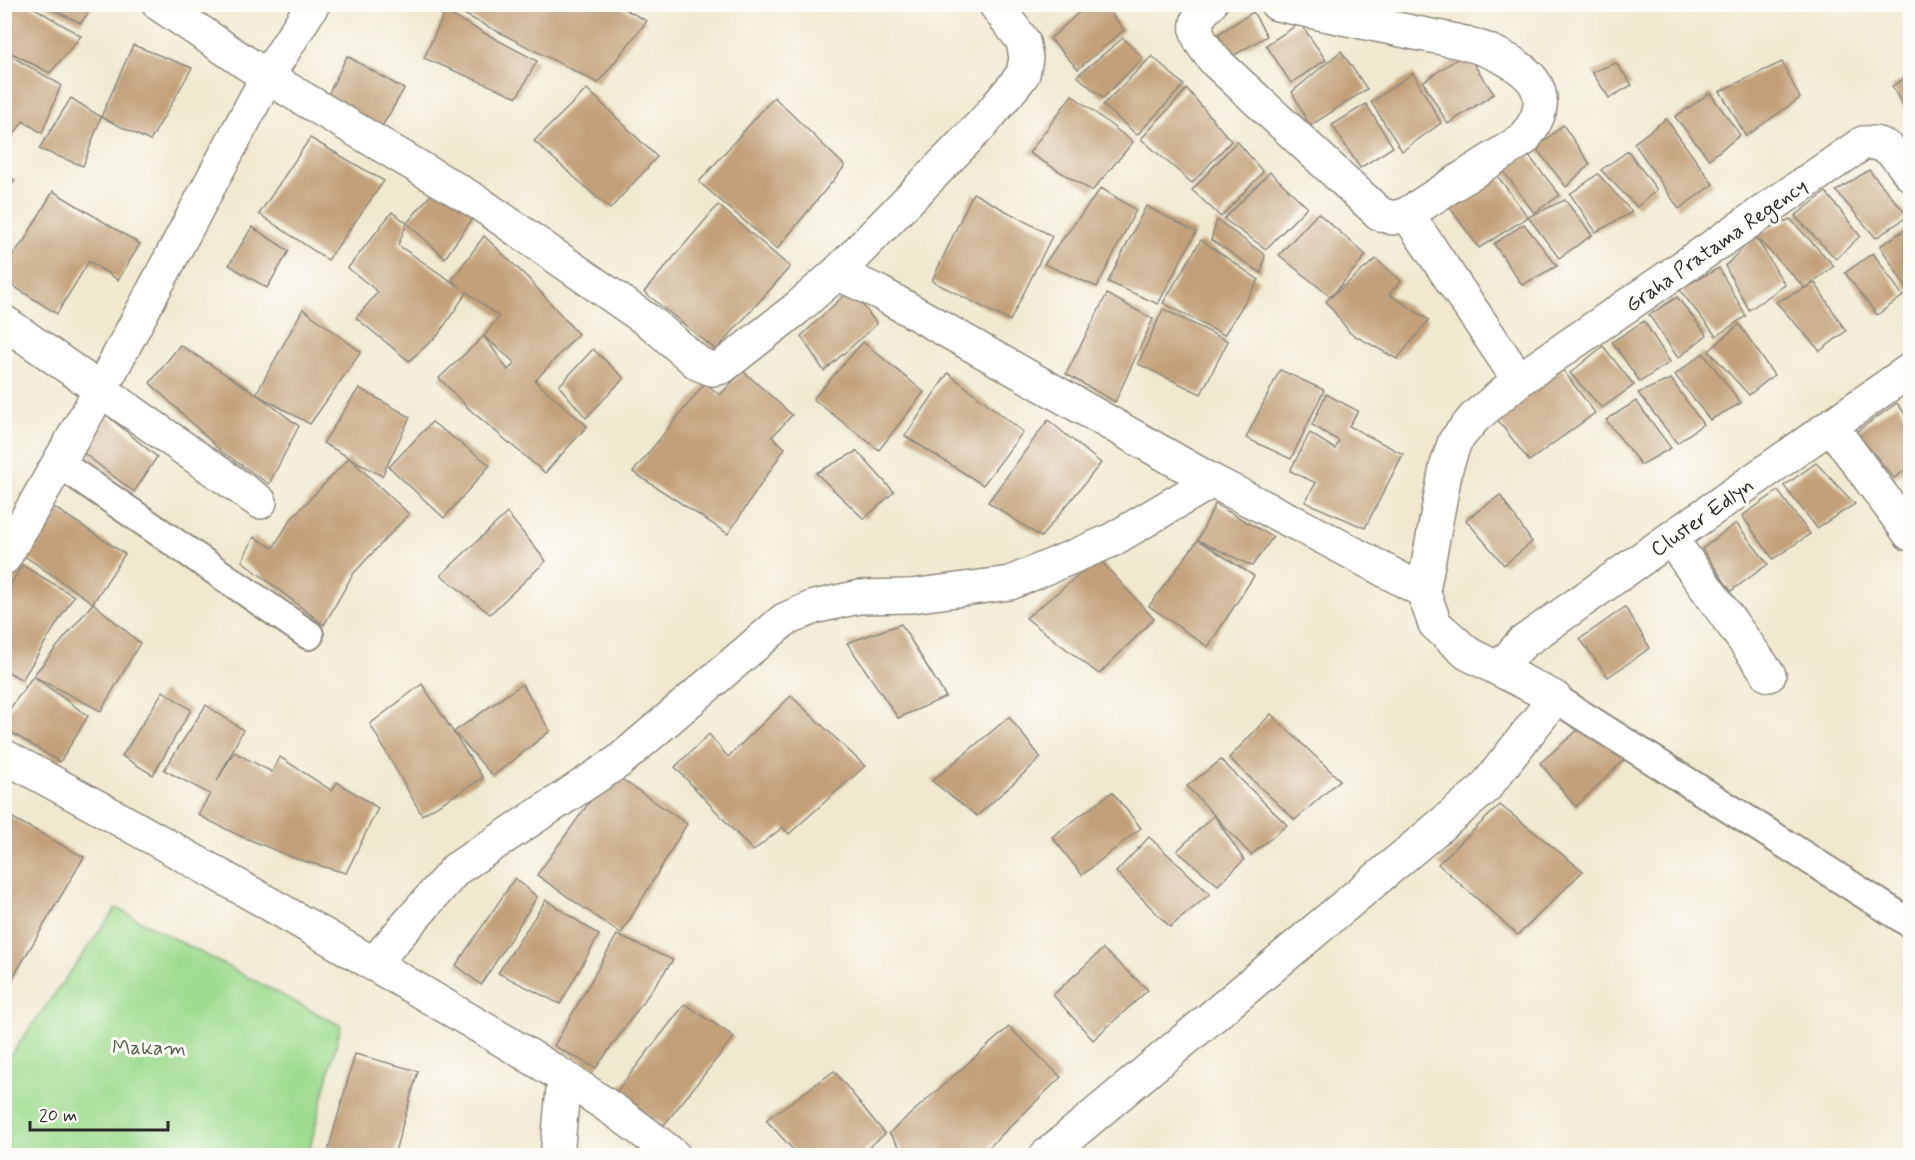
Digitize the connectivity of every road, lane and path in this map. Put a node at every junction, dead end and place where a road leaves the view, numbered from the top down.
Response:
1 (159, 4) edge
2 (313, 4) edge
3 (995, 4) edge
4 (1210, 4) edge
5 (1277, 4) edge
6 (267, 77) junction
7 (1911, 174) edge
8 (1407, 214) junction
9 (837, 273) junction
10 (4, 322) edge
11 (1911, 370) edge
12 (1519, 380) junction
13 (100, 391) junction
14 (1831, 426) junction
15 (59, 463) junction
16 (1212, 481) junction
17 (260, 502) dead end
18 (1911, 534) edge
19 (1671, 539) junction
20 (4, 558) edge
21 (1423, 591) junction
22 (309, 635) dead end
23 (1499, 669) junction
24 (1769, 675) dead end
25 (1555, 698) junction
26 (4, 756) edge
27 (1911, 922) edge
28 (373, 964) junction
29 (564, 1078) junction
30 (557, 1155) edge
31 (674, 1155) edge
32 (1046, 1155) edge

1 - 6 street
2 - 6 street
3 - 9 street
4 - 8 street
5 - 8 street
6 - 9 street
6 - 13 street
7 - 12 street, Graha Pratama Regency
8 - 12 street
9 - 16 street
10 - 13 street
11 - 14 street, Cluster Edlyn
12 - 21 street, Graha Pratama Regency
13 - 15 street
13 - 17 street
14 - 18 street
14 - 19 street, Cluster Edlyn
15 - 20 street
15 - 22 lane
16 - 21 street
16 - 28 street
19 - 23 street, Cluster Edlyn
19 - 24 street
21 - 23 street
23 - 25 street
25 - 27 lane
25 - 32 street
26 - 28 street
28 - 29 street
29 - 30 street
29 - 31 street

